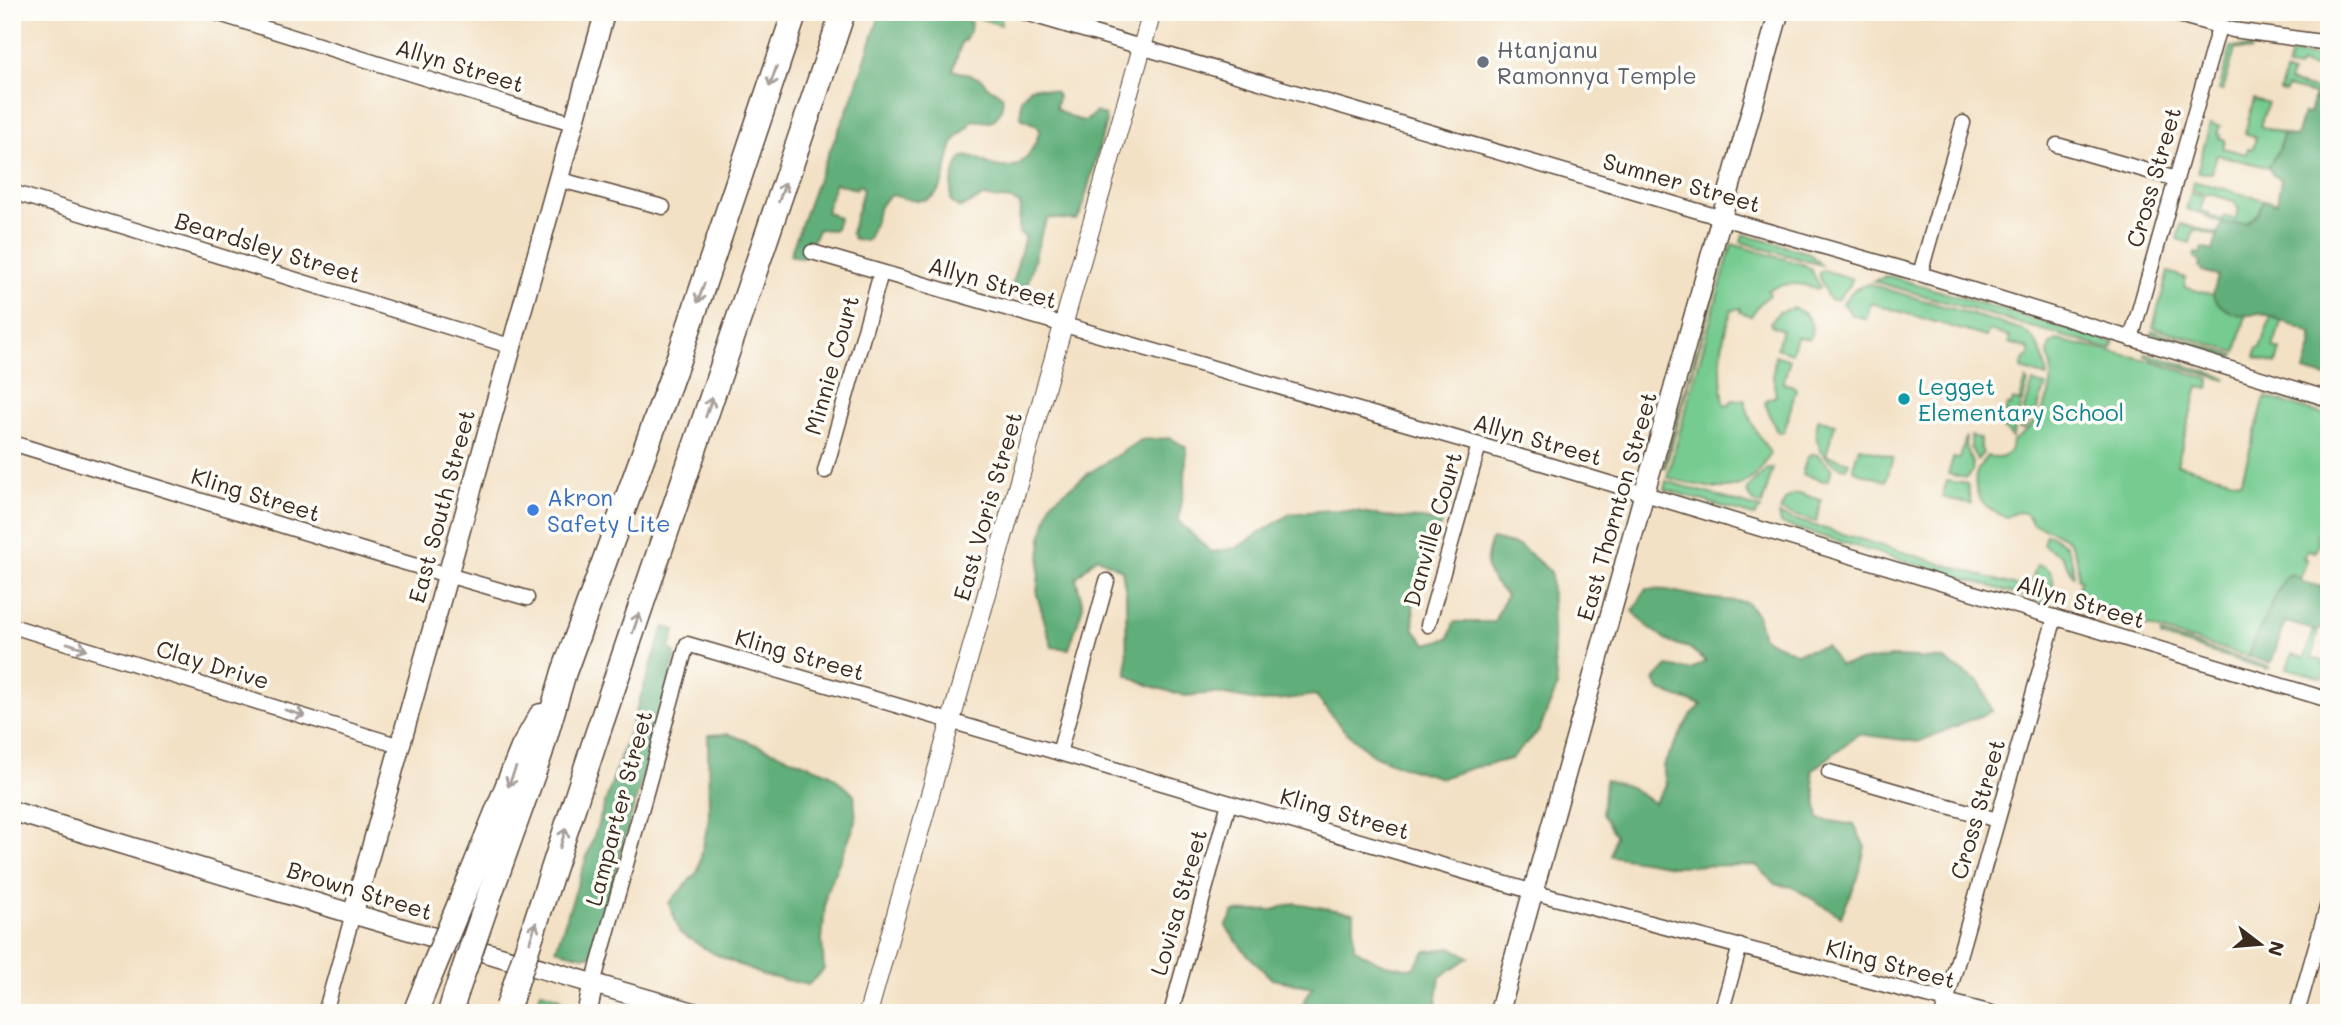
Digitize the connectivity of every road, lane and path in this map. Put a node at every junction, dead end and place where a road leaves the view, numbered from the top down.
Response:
1 (213, 12) edge
2 (605, 12) edge
3 (795, 12) edge
4 (843, 12) edge
5 (1022, 12) edge
6 (1152, 12) edge
7 (1779, 12) edge
8 (2168, 12) edge
9 (2219, 27) junction
10 (2329, 43) edge
11 (1142, 48) junction
12 (573, 123) junction
13 (1963, 123) dead end
14 (2057, 145) dead end
15 (557, 179) junction
16 (2176, 179) junction
17 (12, 192) edge
18 (663, 207) dead end
19 (1722, 218) junction
20 (812, 253) dead end
21 (881, 273) junction
22 (1920, 274) junction
23 (1064, 327) junction
24 (2131, 339) junction
25 (510, 346) junction
26 (2329, 399) edge
27 (12, 443) edge
28 (1479, 445) junction
29 (825, 471) dead end
30 (1645, 494) junction
31 (448, 575) junction
32 (1107, 582) dead end
33 (527, 598) dead end
34 (2055, 617) junction
35 (1428, 625) dead end
36 (12, 626) edge
37 (687, 644) joint
38 (2329, 700) edge
39 (951, 723) junction
40 (400, 746) junction
41 (1059, 753) junction
42 (1829, 772) dead end
43 (1229, 803) junction
44 (12, 811) edge
45 (1997, 820) junction
46 (480, 887) junction
47 (1533, 892) junction
48 (2329, 900) edge
49 (353, 914) junction
50 (1740, 946) junction
51 (593, 984) junction
52 (453, 1003) edge
53 (1945, 1007) edge
54 (507, 1011) edge
55 (325, 1013) edge
56 (415, 1013) edge
57 (587, 1013) edge
58 (695, 1013) edge
59 (868, 1013) edge
60 (1171, 1013) edge
61 (1499, 1013) edge
62 (1721, 1013) edge
63 (1992, 1013) edge
64 (2297, 1013) edge

1 - 12 street, Allyn Street
2 - 12 main road, East South Street
3 -> 46 highway
54 -> 4 highway, bridge
5 - 11 street, Sumner Street
6 - 11 street, East Voris Street
7 - 19 main road, East Thornton Street
8 - 9 street
9 - 10 street
9 - 16 street, Cross Street
11 - 19 street, Sumner Street
11 - 23 street, East Voris Street
12 - 15 main road, East South Street
13 - 22 street
14 - 16 street
15 - 18 street
15 - 25 main road, East South Street
16 - 24 street, Cross Street
17 - 25 street, Beardsley Street
19 - 22 street, Sumner Street
19 - 30 main road, East Thornton Street
20 - 21 street, Allyn Street
21 - 23 street, Allyn Street
21 - 29 street, Minnie Court
22 - 24 street, Sumner Street
23 - 28 street, Allyn Street
23 - 39 street, East Voris Street
24 - 26 street, Sumner Street
25 - 31 main road, East South Street
27 - 31 street, Kling Street
28 - 30 street, Allyn Street
28 - 35 street, Danville Court
30 - 34 street, Allyn Street
30 - 47 main road, East Thornton Street
31 - 33 street, Kling Street
31 - 40 main road, East South Street
32 - 41 street
34 - 38 street, Allyn Street
34 - 45 street, Cross Street
36 -> 40 street, Clay Drive
37 - 39 street, Kling Street
37 - 51 street, Lamparter Street
39 - 41 street, Kling Street
39 - 59 street, East Voris Street
40 - 49 main road, East South Street
41 - 43 street, Kling Street
42 - 45 street
43 - 47 street, Kling Street
43 - 60 street, Lovisa Street
44 - 49 main road, Brown Street
45 - 53 street, Cross Street
46 - 52 highway, bridge
46 - 56 highway, bridge
47 - 50 street, Kling Street
47 - 61 main road, East Thornton Street
48 - 64 street
49 - 51 main road, Brown Street
49 - 55 street, East South Street
50 - 53 street, Kling Street
50 - 62 street
51 - 57 main road
51 - 58 main road, Brown Street
53 - 63 street, Kling Street

